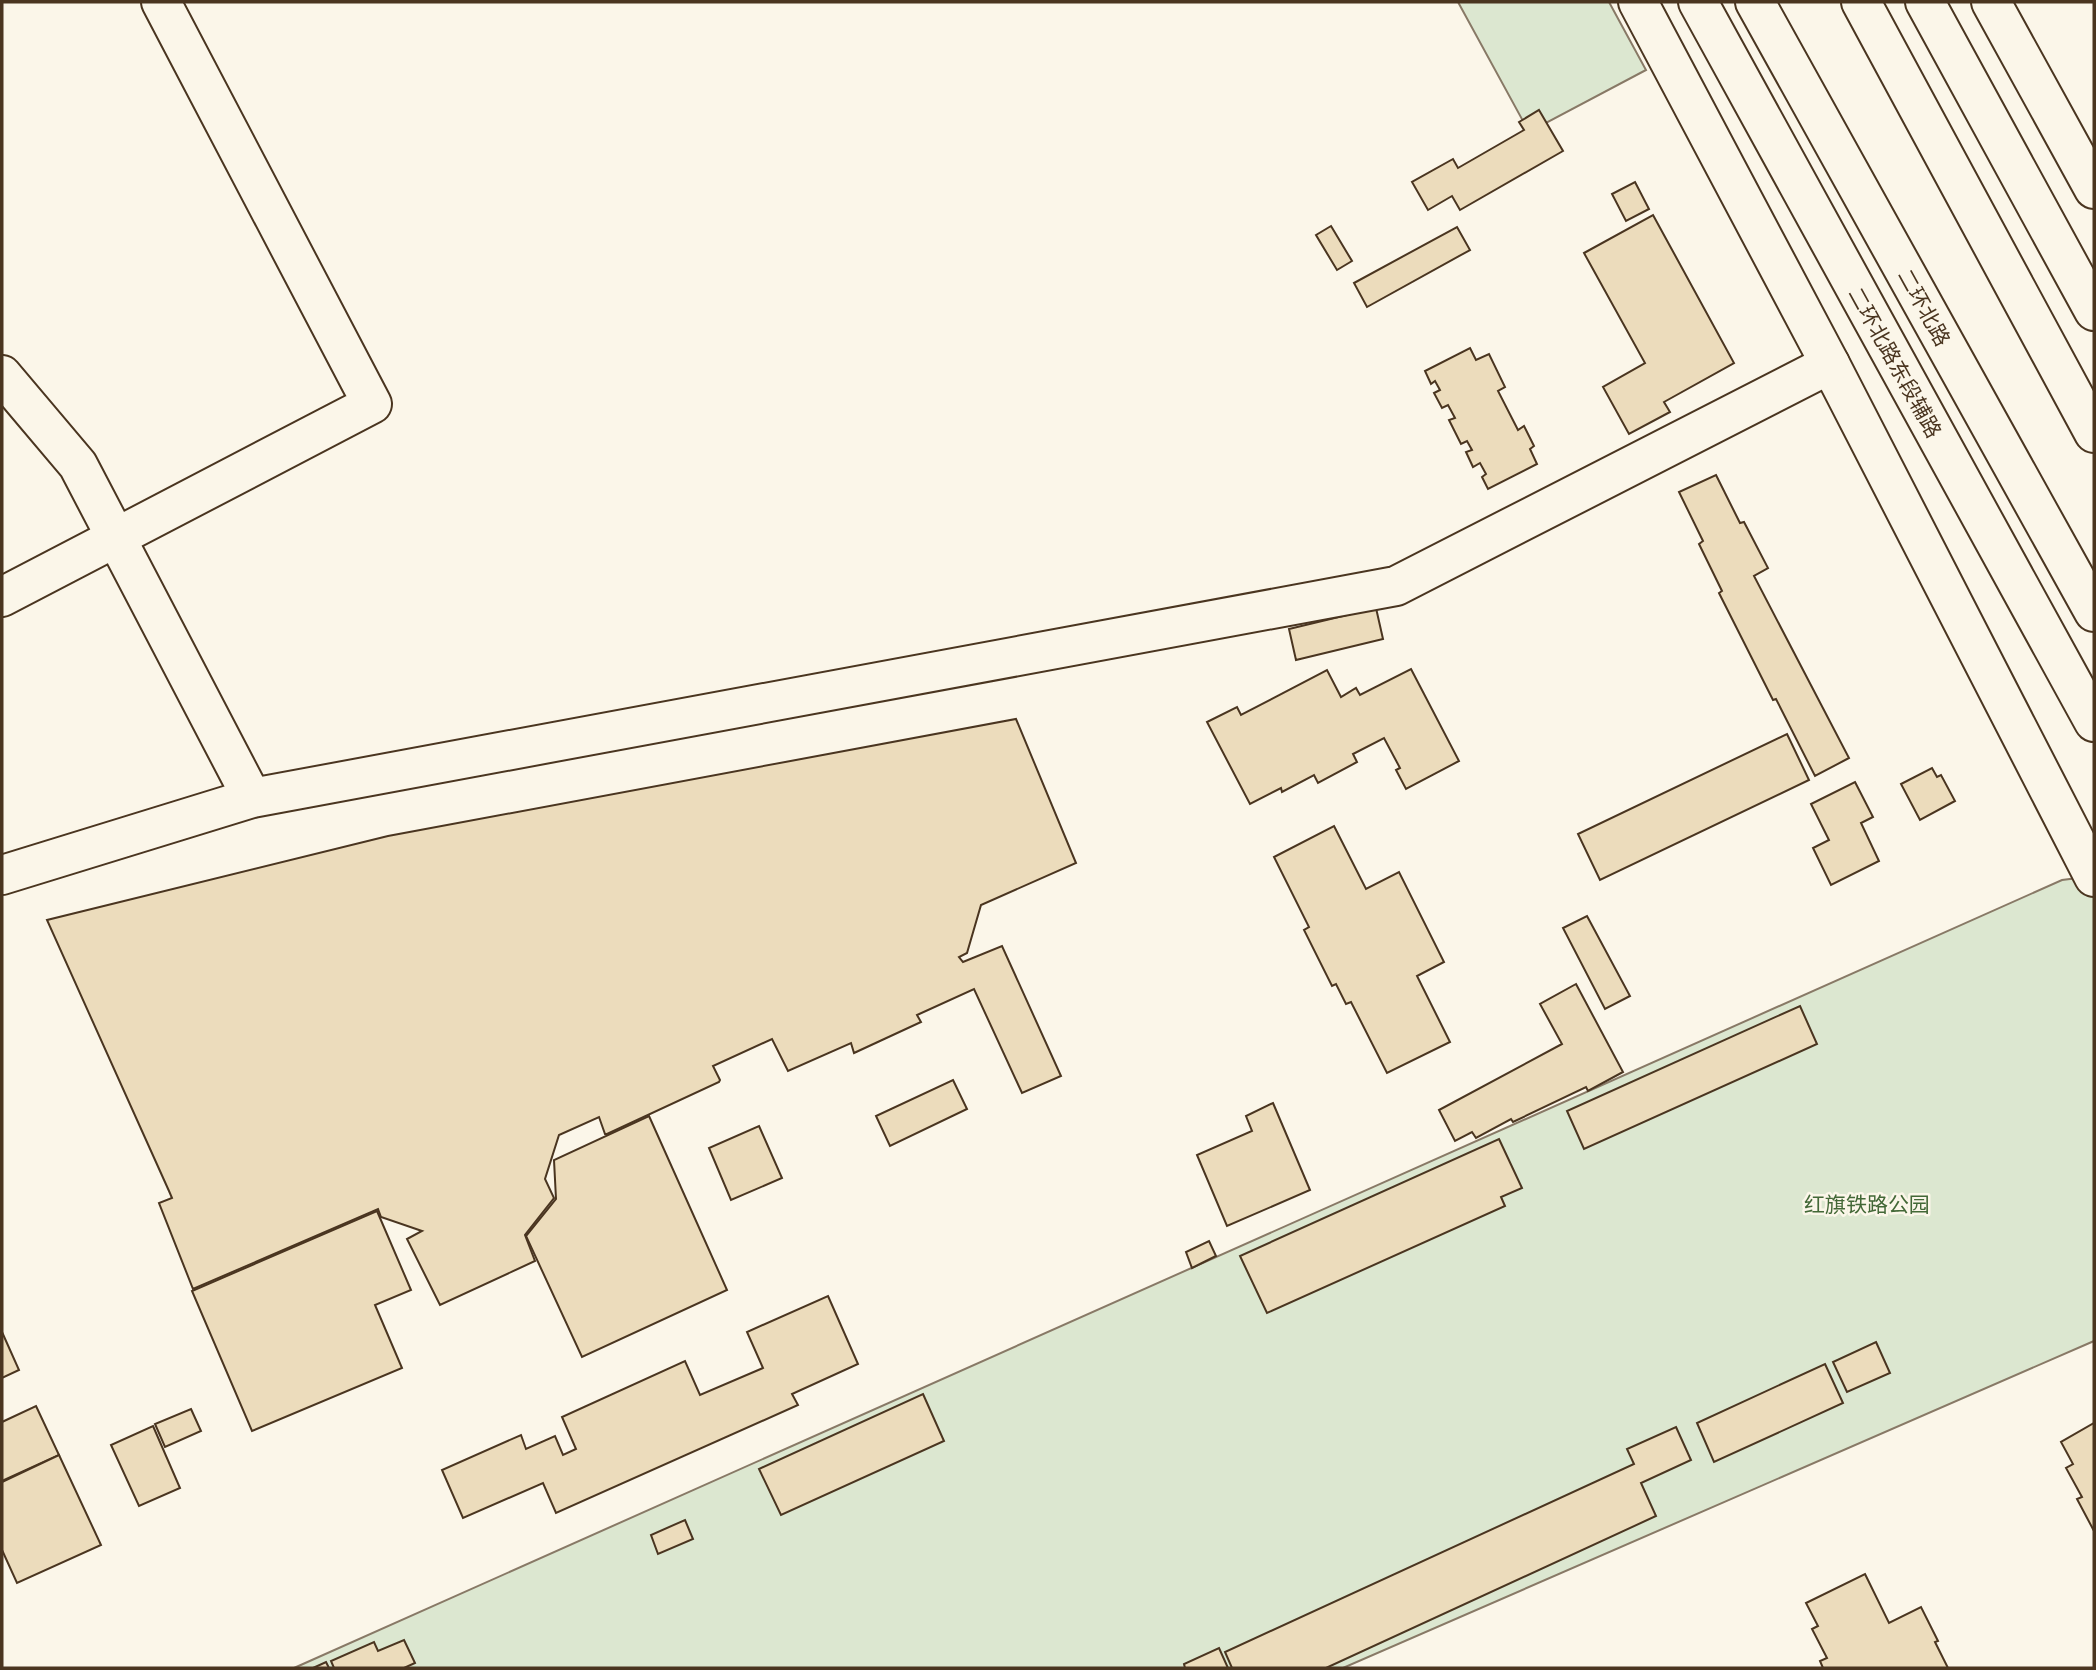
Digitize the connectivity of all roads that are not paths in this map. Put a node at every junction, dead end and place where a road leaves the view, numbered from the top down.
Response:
1 (161, 2) edge
2 (1638, 2) edge
3 (1698, 2) edge
4 (1755, 2) edge
5 (1861, 2) edge
6 (1925, 2) edge
7 (1991, 2) edge
8 (2094, 189) edge
9 (2094, 311) edge
10 (1830, 364) junction
11 (2, 375) edge
12 (2094, 433) edge
13 (117, 538) junction
14 (2, 597) edge
15 (2094, 612) edge
16 (2094, 722) edge
17 (252, 798) junction
18 (2, 875) edge
19 (2094, 877) edge

1 - 13 main road
2 - 10 main road
3 - 16 main road, 二环北路东段辅路
4 - 15 main road, 二环北路
5 - 12 main road
6 - 9 main road
7 - 8 main road
10 - 17 main road
10 - 19 main road
11 - 13 main road
13 - 14 main road
13 - 17 main road
17 - 18 main road

